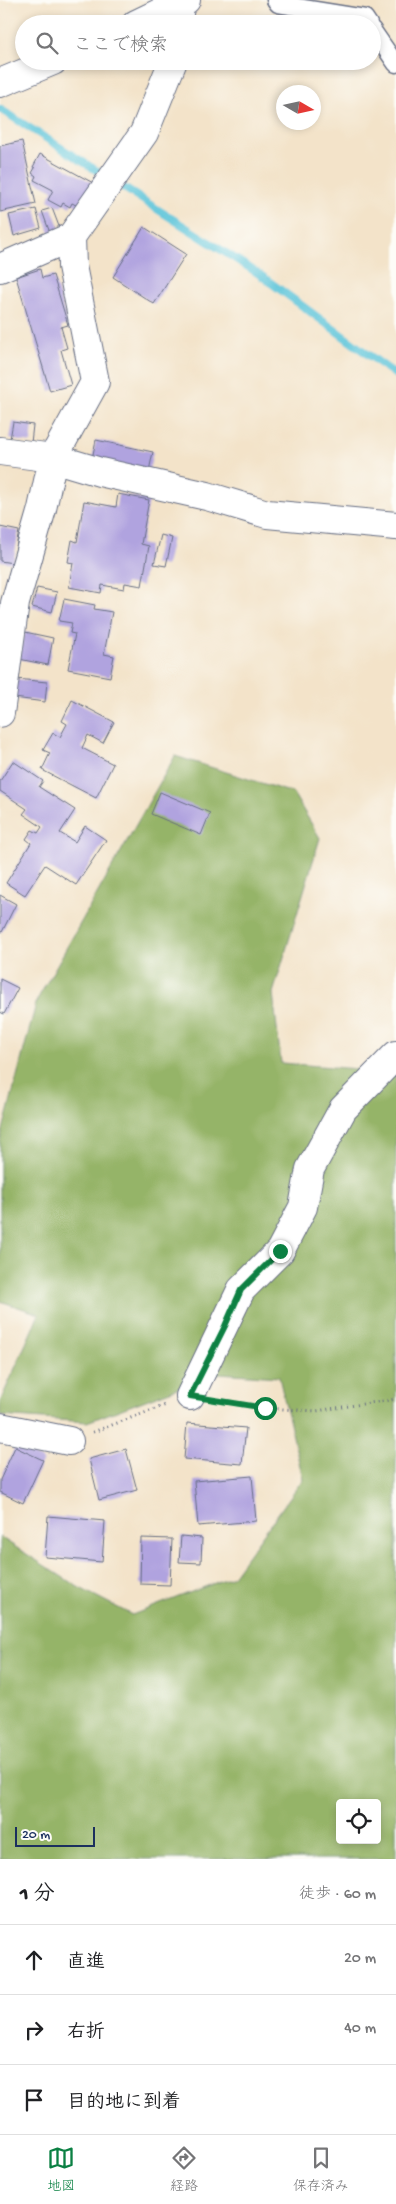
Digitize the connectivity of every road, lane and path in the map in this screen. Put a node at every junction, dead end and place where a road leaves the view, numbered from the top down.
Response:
1 (275, 0) edge
2 (181, 9) edge
3 (163, 15) edge
4 (346, 15) edge
5 (381, 42) edge
6 (396, 64) edge
7 (31, 70) edge
8 (170, 70) edge
9 (0, 83) edge
10 (71, 237) junction
11 (0, 268) edge
12 (0, 451) edge
13 (53, 458) junction
14 (396, 526) edge
15 (0, 713) edge
16 (396, 1055) edge
17 (190, 1396) junction
18 (396, 1399) edge
19 (0, 1427) edge
20 (69, 1441) joint

1 - 4 lane
2 - 3 street
5 - 6 lane
7 - 9 street
8 - 10 street
10 - 11 street
10 - 13 street
12 - 13 street
13 - 14 street
13 - 15 street
16 - 17 street
17 - 18 path
17 - 20 path
19 - 20 street

